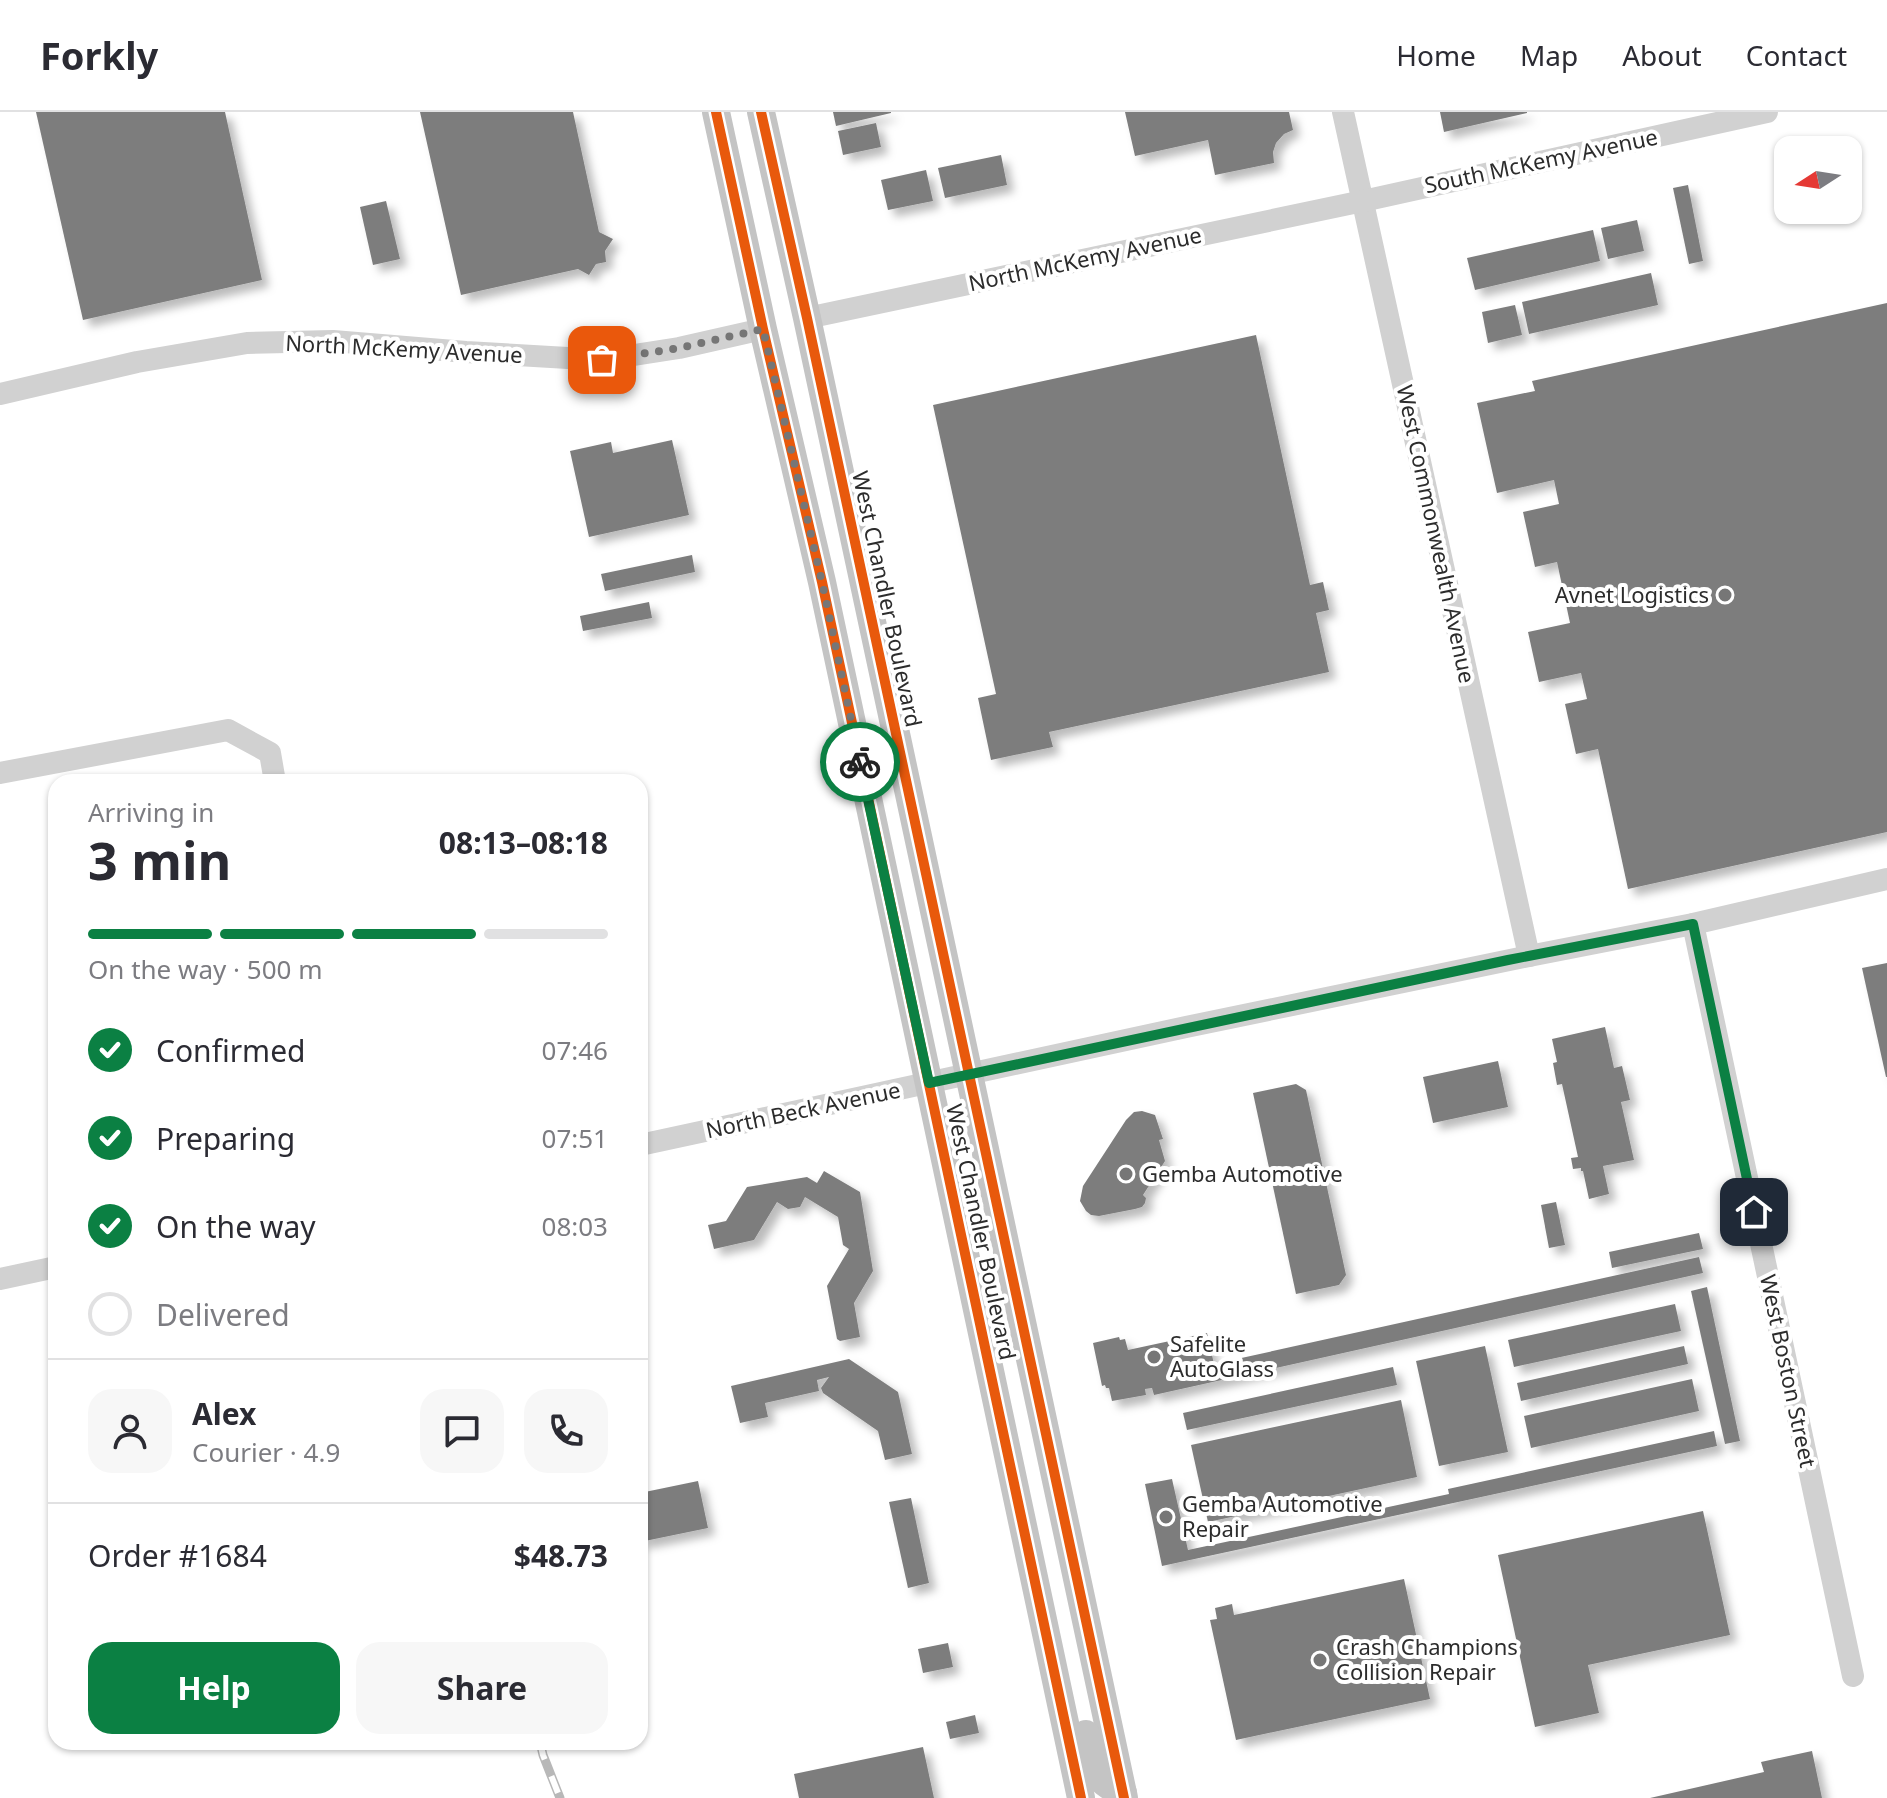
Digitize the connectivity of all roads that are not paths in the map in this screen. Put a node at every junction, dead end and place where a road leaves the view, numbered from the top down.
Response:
1 (716, 112) edge
2 (761, 112) edge
3 (1343, 112) edge
4 (1767, 112) edge
5 (1363, 201) junction
6 (807, 318) junction
7 (763, 329) junction
8 (0, 394) edge
9 (0, 773) edge
10 (274, 774) edge
11 (1887, 879) edge
12 (1693, 924) junction
13 (1529, 956) junction
14 (969, 1074) junction
15 (929, 1083) junction
16 (648, 1143) edge
17 (48, 1269) edge
18 (0, 1279) edge
19 (1052, 1663) junction
20 (1853, 1676) dead end
21 (1123, 1796) edge
22 (1081, 1798) edge

1 - 7 main road, West Chandler Boulevard
2 - 6 main road, West Chandler Boulevard
3 - 5 street, West Commonwealth Avenue
4 - 5 street, South McKemy Avenue
5 - 6 street, North McKemy Avenue
5 - 13 street, West Commonwealth Avenue
6 - 14 main road, West Chandler Boulevard
7 - 8 street, North McKemy Avenue
7 - 15 main road, West Chandler Boulevard
9 - 10 street
11 - 12 street, North Beck Avenue
12 - 13 street, North Beck Avenue
12 - 20 street, West Boston Street
13 - 14 street, North Beck Avenue
14 - 15 street, North Beck Avenue
14 - 21 main road, West Chandler Boulevard
15 - 16 street, North Beck Avenue
15 - 19 main road, West Chandler Boulevard
17 - 18 street
19 - 21 main road
19 - 22 main road, West Chandler Boulevard

